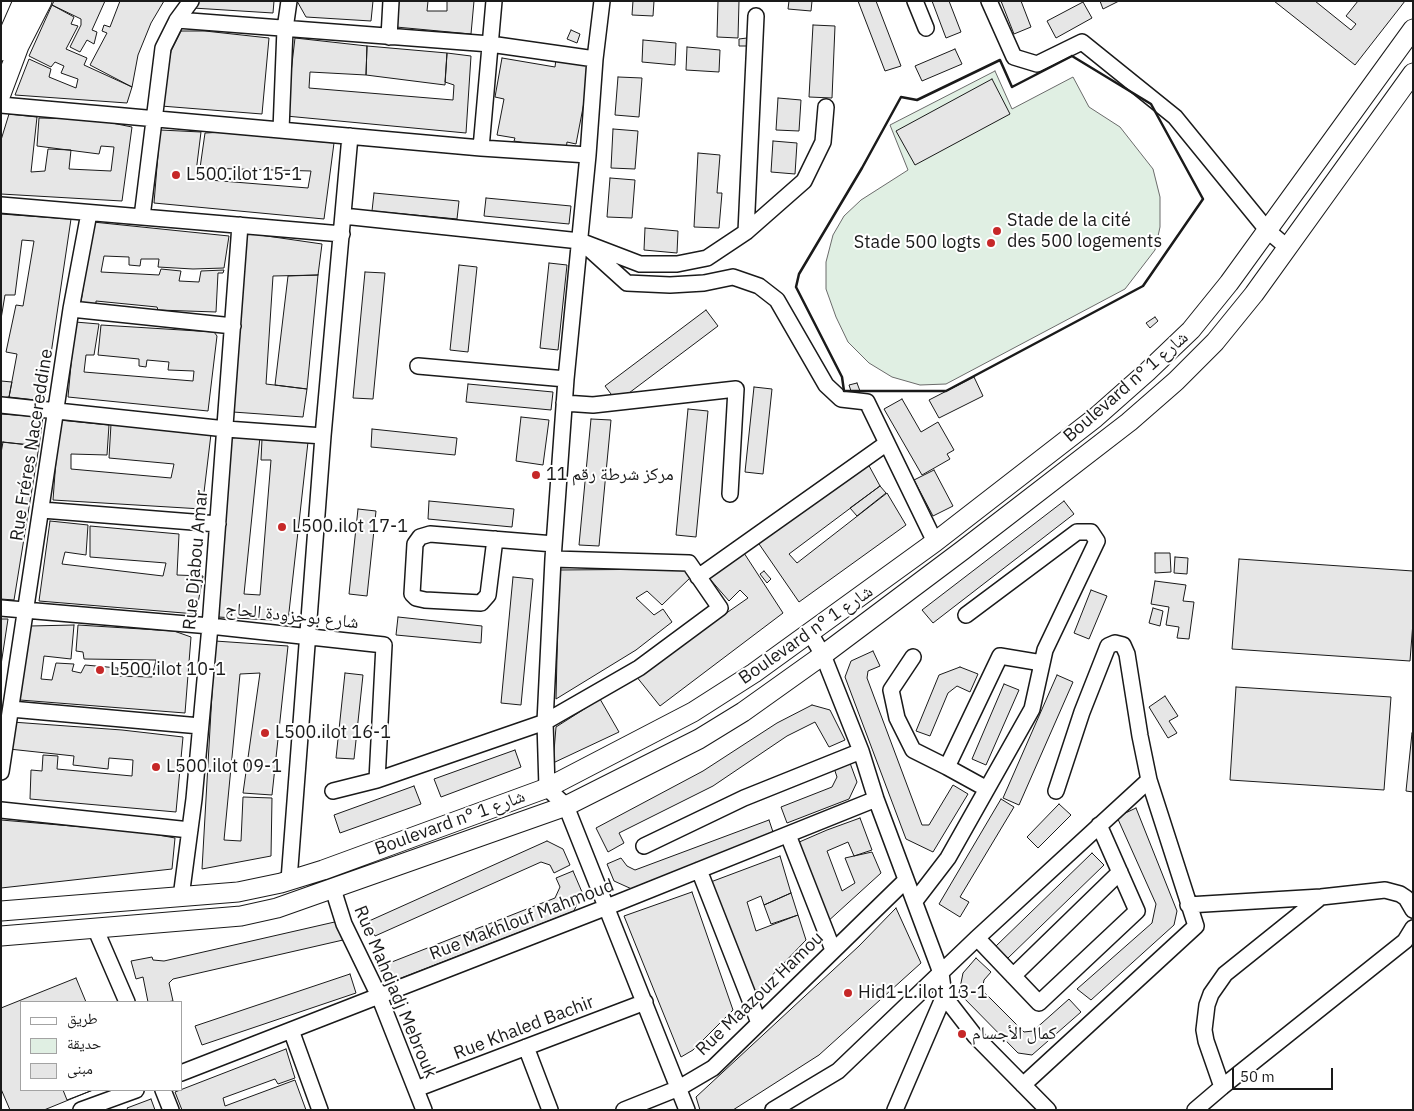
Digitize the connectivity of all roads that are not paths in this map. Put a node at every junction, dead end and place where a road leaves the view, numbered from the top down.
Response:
1 (23, 1) edge
2 (42, 1) edge
3 (191, 1) edge
4 (289, 1) edge
5 (391, 1) edge
6 (494, 1) edge
7 (602, 1) edge
8 (915, 1) edge
9 (989, 1) edge
10 (756, 16) dead end
11 (178, 20) junction
12 (926, 28) dead end
13 (285, 29) junction
14 (1413, 29) edge
15 (389, 37) junction
16 (490, 44) junction
17 (1, 51) edge
18 (595, 59) junction
19 (1413, 73) edge
20 (1, 94) edge
21 (1, 105) edge
22 (826, 107) dead end
23 (155, 119) junction
24 (281, 130) junction
25 (350, 136) junction
26 (481, 148) junction
27 (588, 155) junction
28 (1, 205) edge
29 (89, 212) junction
30 (343, 216) junction
31 (142, 217) junction
32 (240, 225) junction
33 (746, 232) junction
34 (1268, 232) junction
35 (342, 234) junction
36 (580, 241) junction
37 (1288, 248) junction
38 (71, 309) junction
39 (233, 326) junction
40 (418, 366) dead end
41 (566, 379) junction
42 (564, 403) junction
43 (1, 405) edge
44 (56, 412) junction
45 (226, 429) junction
46 (324, 436) junction
47 (886, 443) junction
48 (730, 494) dead end
49 (42, 510) junction
50 (218, 524) junction
51 (495, 540) junction
52 (935, 542) junction
53 (554, 552) junction
54 (698, 577) junction
55 (1, 608) edge
56 (25, 610) junction
57 (966, 615) dead end
58 (210, 626) junction
59 (810, 633) junction
60 (308, 636) junction
61 (823, 655) junction
62 (913, 657) dead end
63 (1042, 663) junction
64 (11, 710) junction
65 (545, 722) junction
66 (200, 726) junction
67 (861, 751) junction
68 (947, 767) junction
69 (1, 772) edge
70 (377, 780) junction
71 (1148, 780) junction
72 (546, 788) junction
73 (987, 789) junction
74 (333, 791) dead end
75 (1056, 791) dead end
76 (876, 799) junction
77 (566, 806) junction
78 (1, 810) edge
79 (1099, 825) junction
80 (190, 830) junction
81 (788, 836) junction
82 (644, 846) dead end
83 (699, 870) junction
84 (1120, 872) junction
85 (289, 880) junction
86 (906, 880) junction
87 (333, 888) junction
88 (181, 897) junction
89 (1322, 897) junction
90 (915, 901) junction
91 (1188, 905) junction
92 (607, 907) junction
93 (1, 910) edge
94 (1413, 910) edge
95 (95, 928) junction
96 (1413, 928) edge
97 (1, 936) edge
98 (977, 938) junction
99 (834, 950) junction
100 (941, 973) junction
101 (1013, 976) junction
102 (379, 996) junction
103 (944, 996) junction
104 (126, 1001) edge
105 (645, 1002) junction
106 (759, 1024) junction
107 (291, 1030) junction
108 (526, 1047) junction
109 (182, 1073) edge
110 (1023, 1085) junction
111 (1222, 1087) junction
112 (679, 1088) junction
113 (416, 1090) junction
114 (133, 1091) edge
115 (163, 1091) edge
116 (81, 1110) edge
117 (171, 1110) edge
118 (320, 1110) edge
119 (424, 1110) edge
120 (550, 1110) edge
121 (624, 1110) edge
122 (687, 1110) edge
123 (773, 1110) edge
124 (895, 1110) edge
125 (1048, 1110) edge
126 (1196, 1110) edge

1 - 17 main road
2 - 20 main road
3 - 11 street
4 - 13 street
5 - 15 street
6 - 16 street
7 - 18 street
8 - 12 street
9 - 34 street
10 - 33 street
11 - 13 street
11 - 23 street
13 - 15 street
13 - 24 street
14 - 34 main road, Boulevard n° شارع 1
15 - 16 street
16 - 18 street
16 - 26 street
18 - 27 street
19 - 37 main road, Boulevard n° شارع 1
21 - 23 street
22 - 33 street
23 - 24 street
23 - 31 street
24 - 25 street
25 - 26 street
25 - 30 street
26 - 27 street
27 - 36 street
28 - 29 street
29 - 31 street
29 - 38 street, Rue Fréres Nacereddine
30 - 35 street
30 - 36 street
31 - 32 street
32 - 35 street
32 - 39 street, Rue Djabou Amar
33 - 36 street
34 - 37 street
34 - 52 main road, Boulevard n° شارع 1
35 - 46 street
36 - 41 street
36 - 47 street
37 - 61 main road, Boulevard n° شارع 1
38 - 39 street
38 - 44 street, Rue Fréres Nacereddine
39 - 45 street, Rue Djabou Amar
40 - 41 street
41 - 42 street
42 - 48 street
42 - 53 street
43 - 44 street
44 - 45 street
44 - 49 street, Rue Fréres Nacereddine
45 - 46 street
45 - 50 street, Rue Djabou Amar
46 - 60 street
47 - 52 street
47 - 54 street
49 - 50 street
49 - 56 street, Rue Fréres Nacereddine
50 - 58 street, Rue Djabou Amar
51 - 51 street
51 - 53 street
52 - 59 main road, Boulevard n° شارع 1
53 - 54 street
53 - 65 street
54 - 65 street
55 - 56 street, شارع بوحزودة الحاج
56 - 58 street, شارع بوحزودة الحاج
56 - 64 street, Rue Fréres Nacereddine
57 - 63 street
58 - 60 street, شارع بوحزودة الحاج
58 - 66 street, Rue Djabou Amar
59 - 61 street
59 - 72 main road, Boulevard n° شارع 1
60 - 70 street, شارع بوحزودة الحاج
60 - 85 street
61 - 67 street
61 - 77 main road, Boulevard n° شارع 1
62 - 68 street
63 - 68 street
63 - 73 street
64 - 66 street
64 - 69 street, Rue Fréres Nacereddine
65 - 70 street
65 - 72 street
66 - 80 street, Rue Djabou Amar
67 - 76 street
67 - 82 street
68 - 73 street
70 - 74 street
71 - 75 street
71 - 79 street
71 - 91 street
72 - 77 street
72 - 85 main road, Boulevard n° شارع 1
73 - 90 street
76 - 81 street, Rue Makhlouf Mahmoud
76 - 86 street
77 - 87 main road, Boulevard n° شارع 1
77 - 92 street
78 - 80 street
79 - 84 street
79 - 98 street
80 - 88 street, Rue Djabou Amar
81 - 83 street, Rue Makhlouf Mahmoud
81 - 99 street
83 - 92 street, Rue Makhlouf Mahmoud
83 - 106 street
84 - 101 street
84 - 101 street
85 - 88 main road, Boulevard n° شارع 1
86 - 90 street
86 - 99 street, Rue Maazouz Hamou
87 - 95 main road, Boulevard n° شارع 1
87 - 102 street, Rue Mahdjadj Mebrouk
88 - 93 main road, Boulevard n° شارع 1
89 - 91 street
89 - 94 street
89 - 111 street
90 - 100 street
91 - 110 street
92 - 102 street, Rue Makhlouf Mahmoud
92 - 105 street
95 - 97 main road, Boulevard n° شارع 1
95 - 104 street
96 - 111 street
98 - 100 street
98 - 101 street
99 - 106 street, Rue Maazouz Hamou
100 - 103 street
100 - 123 street
102 - 107 street, Rue Makhlouf Mahmoud
102 - 113 street, Rue Mahdjadj Mebrouk
103 - 110 street
103 - 124 street
105 - 108 street, Rue Khaled Bachir
105 - 112 street
106 - 112 street, Rue Maazouz Hamou
107 - 109 street, Rue Makhlouf Mahmoud
107 - 118 street
108 - 113 street, Rue Khaled Bachir
108 - 120 street
110 - 125 street
111 - 126 street
112 - 121 street, Rue Maazouz Hamou
112 - 122 street
113 - 119 street, Rue Mahdjadj Mebrouk
114 - 116 street
115 - 117 street

